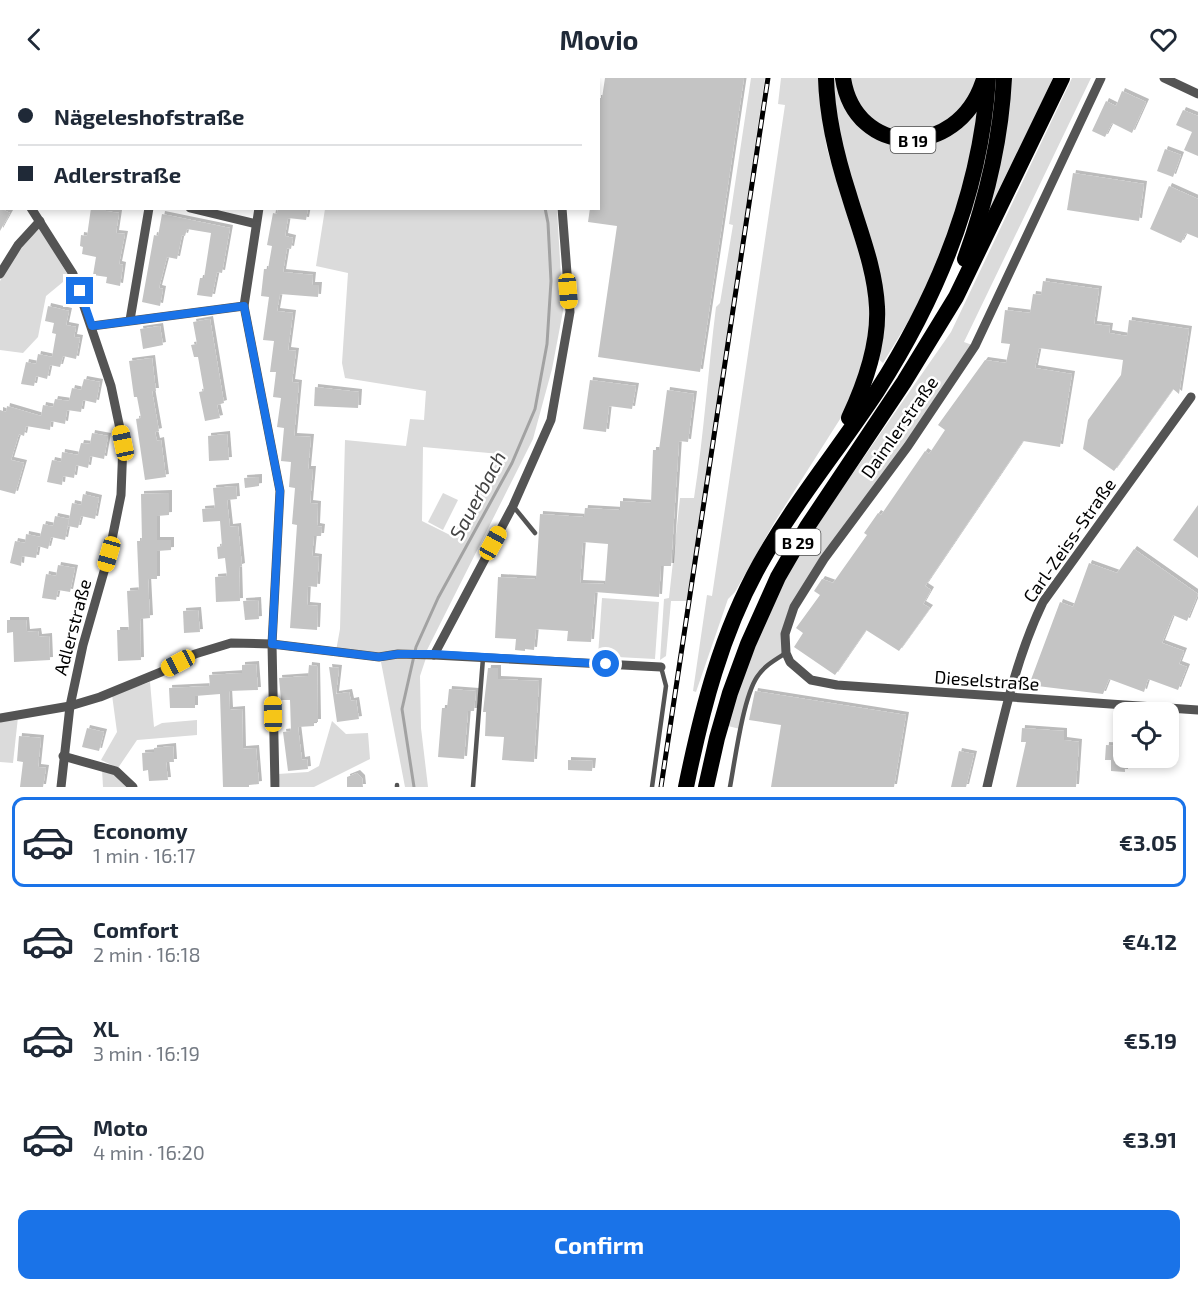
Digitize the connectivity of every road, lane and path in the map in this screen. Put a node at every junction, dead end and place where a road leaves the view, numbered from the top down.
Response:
1 (826, 78) edge
2 (843, 78) edge
3 (986, 78) edge
4 (1004, 78) edge
5 (1062, 78) edge
6 (1101, 78) edge
7 (1164, 78) edge
8 (1198, 94) edge
9 (32, 210) edge
10 (149, 210) edge
11 (198, 210) edge
12 (259, 210) edge
13 (562, 210) edge
14 (40, 221) junction
15 (256, 225) junction
16 (0, 274) edge
17 (244, 306) junction
18 (130, 320) junction
19 (940, 321) junction
20 (92, 326) junction
21 (1195, 392) edge
22 (826, 464) junction
23 (513, 506) junction
24 (535, 532) dead end
25 (272, 644) junction
26 (786, 653) junction
27 (430, 655) junction
28 (483, 657) junction
29 (661, 667) joint
30 (1008, 698) junction
31 (70, 706) junction
32 (1198, 710) edge
33 (0, 718) edge
34 (63, 756) junction
35 (61, 787) edge
36 (133, 787) edge
37 (275, 787) edge
38 (473, 787) edge
39 (652, 787) edge
40 (686, 787) edge
41 (706, 787) edge
42 (730, 787) edge
43 (987, 787) edge

1 - 22 highway, B 29
2 - 3 highway, B 19
3 - 22 highway, B 29
4 - 19 highway, B 29
5 - 19 highway
6 - 26 street, Daimlerstraße
7 - 8 street
9 - 14 street, Adlerstraße
10 - 18 street
11 - 15 street
12 - 15 street
13 - 23 street
14 - 16 street
14 - 20 street, Adlerstraße
15 - 17 street
17 - 18 street
17 - 25 street
18 - 20 street
19 - 41 highway, B 29
20 - 31 street, Adlerstraße
21 - 30 street, Carl-Zeiss-Straße
22 - 40 highway, B 29
23 - 24 lane
23 - 27 street
25 - 27 street
25 - 31 street
25 - 37 street
26 - 30 street, Dieselstraße
26 - 42 lane
27 - 28 street
28 - 29 street
28 - 38 lane
29 - 39 lane
30 - 32 street, Dieselstraße
30 - 43 street, Carl-Zeiss-Straße
31 - 33 street
31 - 34 street, Adlerstraße
34 - 35 street, Adlerstraße
34 - 36 street

